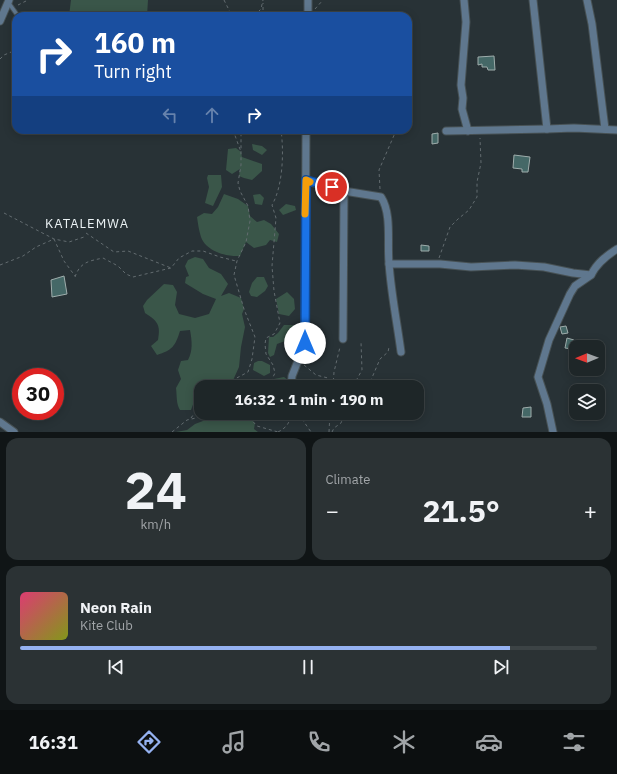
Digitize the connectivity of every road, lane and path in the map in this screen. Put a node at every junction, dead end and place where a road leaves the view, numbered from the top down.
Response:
1 (28, 0) edge
2 (224, 0) edge
3 (263, 0) edge
4 (308, 0) edge
5 (323, 0) edge
6 (464, 0) edge
7 (533, 0) edge
8 (587, 0) edge
9 (10, 4) edge
10 (230, 12) edge
11 (258, 12) edge
12 (263, 12) edge
13 (310, 12) edge
14 (312, 12) edge
15 (0, 21) edge
16 (12, 52) edge
17 (0, 59) edge
18 (604, 129) junction
19 (480, 130) junction
20 (547, 130) junction
21 (617, 130) edge
22 (446, 131) dead end
23 (468, 131) junction
24 (235, 134) edge
25 (241, 134) edge
26 (282, 134) edge
27 (306, 134) edge
28 (394, 134) edge
29 (242, 152) junction
30 (306, 180) junction
31 (344, 191) junction
32 (381, 197) junction
33 (4, 213) dead end
34 (86, 233) dead end
35 (84, 237) dead end
36 (54, 239) junction
37 (617, 249) edge
38 (237, 261) junction
39 (389, 264) junction
40 (437, 264) junction
41 (0, 265) edge
42 (172, 268) junction
43 (591, 275) junction
44 (343, 339) joint
45 (361, 342) dead end
46 (389, 347) dead end
47 (401, 352) dead end
48 (304, 365) dead end
49 (234, 380) edge
50 (272, 380) edge
51 (292, 380) edge
52 (329, 380) edge
53 (333, 380) edge
54 (357, 380) edge
55 (371, 380) edge
56 (194, 414) edge
57 (194, 418) edge
58 (191, 419) junction
59 (251, 420) edge
60 (290, 420) edge
61 (303, 420) edge
62 (330, 420) edge
63 (342, 420) edge
64 (0, 422) edge
65 (14, 432) edge
66 (172, 432) edge
67 (278, 432) edge
68 (311, 432) edge
69 (329, 432) edge
70 (332, 432) edge
71 (553, 432) edge

1 - 9 path
2 - 10 path
3 - 11 path
3 - 12 path
4 - 13 street
5 - 14 path
6 - 23 street
7 - 20 street
8 - 18 street
9 - 15 street
16 - 17 path
18 - 20 street
18 - 21 street
19 - 20 street
19 - 23 street
19 - 40 path
22 - 23 street
24 - 29 path
25 - 29 path
26 - 50 path
27 - 30 street
28 - 32 path
29 - 38 path
30 - 31 street
30 - 51 street
31 - 32 street
31 - 44 street
32 - 39 street
33 - 36 path
34 - 42 path
35 - 36 path
36 - 41 path
36 - 42 path
37 - 43 street
38 - 42 path
38 - 49 path
39 - 40 street
39 - 47 street
40 - 43 street
43 - 71 street
44 - 53 path
45 - 54 path
46 - 55 path
48 - 52 path
56 - 58 path
57 - 58 path
58 - 66 path
59 - 67 path
60 - 67 path
61 - 68 path
62 - 69 path
63 - 70 path
64 - 65 street

